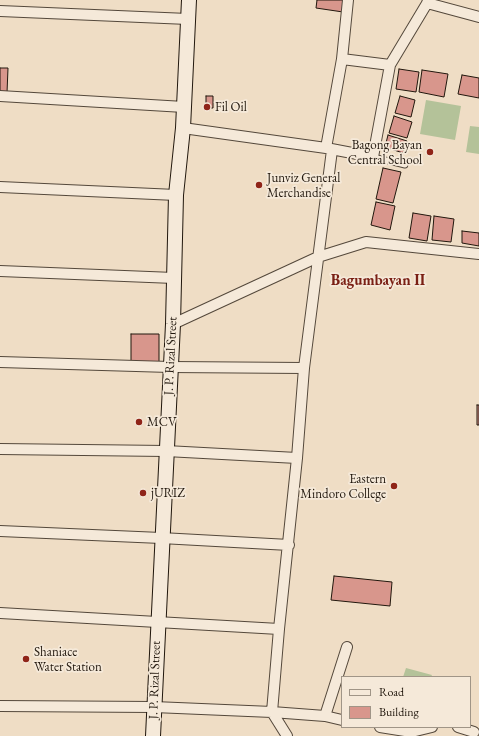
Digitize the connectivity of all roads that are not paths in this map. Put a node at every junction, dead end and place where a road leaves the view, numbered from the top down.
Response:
1 (189, 0) edge
2 (348, 0) edge
3 (428, 2) edge
4 (0, 11) edge
5 (479, 17) edge
6 (188, 19) junction
7 (342, 59) junction
8 (390, 65) junction
9 (0, 96) edge
10 (184, 107) junction
11 (183, 128) junction
12 (329, 149) junction
13 (373, 157) junction
14 (405, 165) dead end
15 (0, 187) edge
16 (176, 195) junction
17 (479, 254) edge
18 (318, 257) junction
19 (0, 271) edge
20 (174, 278) junction
21 (173, 324) junction
22 (0, 362) edge
23 (170, 367) junction
24 (304, 368) junction
25 (0, 449) edge
26 (166, 451) junction
27 (298, 458) junction
28 (0, 531) edge
29 (162, 538) junction
30 (288, 545) junction
31 (0, 612) edge
32 (157, 622) junction
33 (279, 629) junction
34 (347, 647) dead end
35 (0, 706) edge
36 (154, 707) junction
37 (272, 712) junction
38 (325, 716) junction
39 (341, 720) edge
40 (386, 728) edge
41 (428, 728) edge
42 (461, 728) edge
43 (474, 732) dead end
44 (152, 736) edge
45 (287, 736) edge

1 - 6 main road, J. P. Rizal Street
2 - 7 street
3 - 5 street
3 - 8 street
4 - 6 street
6 - 10 main road, J. P. Rizal Street
7 - 8 street
7 - 12 street
8 - 13 street
9 - 10 street
10 - 11 main road, J. P. Rizal Street
11 - 12 street
11 - 16 main road, J. P. Rizal Street
12 - 13 street
12 - 18 street
13 - 14 lane
15 - 16 street
16 - 20 main road, J. P. Rizal Street
17 - 18 street
18 - 21 street
18 - 24 street
19 - 20 street
20 - 21 main road, J. P. Rizal Street
21 - 23 main road, J. P. Rizal Street
22 - 23 street
23 - 24 street
23 - 26 main road, J. P. Rizal Street
24 - 27 street
25 - 26 street
26 - 27 street
26 - 29 main road, J. P. Rizal Street
27 - 30 street
28 - 29 street
29 - 30 street
29 - 32 main road, J. P. Rizal Street
30 - 33 street
31 - 32 street
32 - 33 street
32 - 36 main road, J. P. Rizal Street
33 - 37 street
34 - 38 street
35 - 36 street
36 - 37 street
36 - 44 main road, J. P. Rizal Street
37 - 38 street
37 - 45 street
38 - 39 street
40 - 41 street
42 - 43 street

